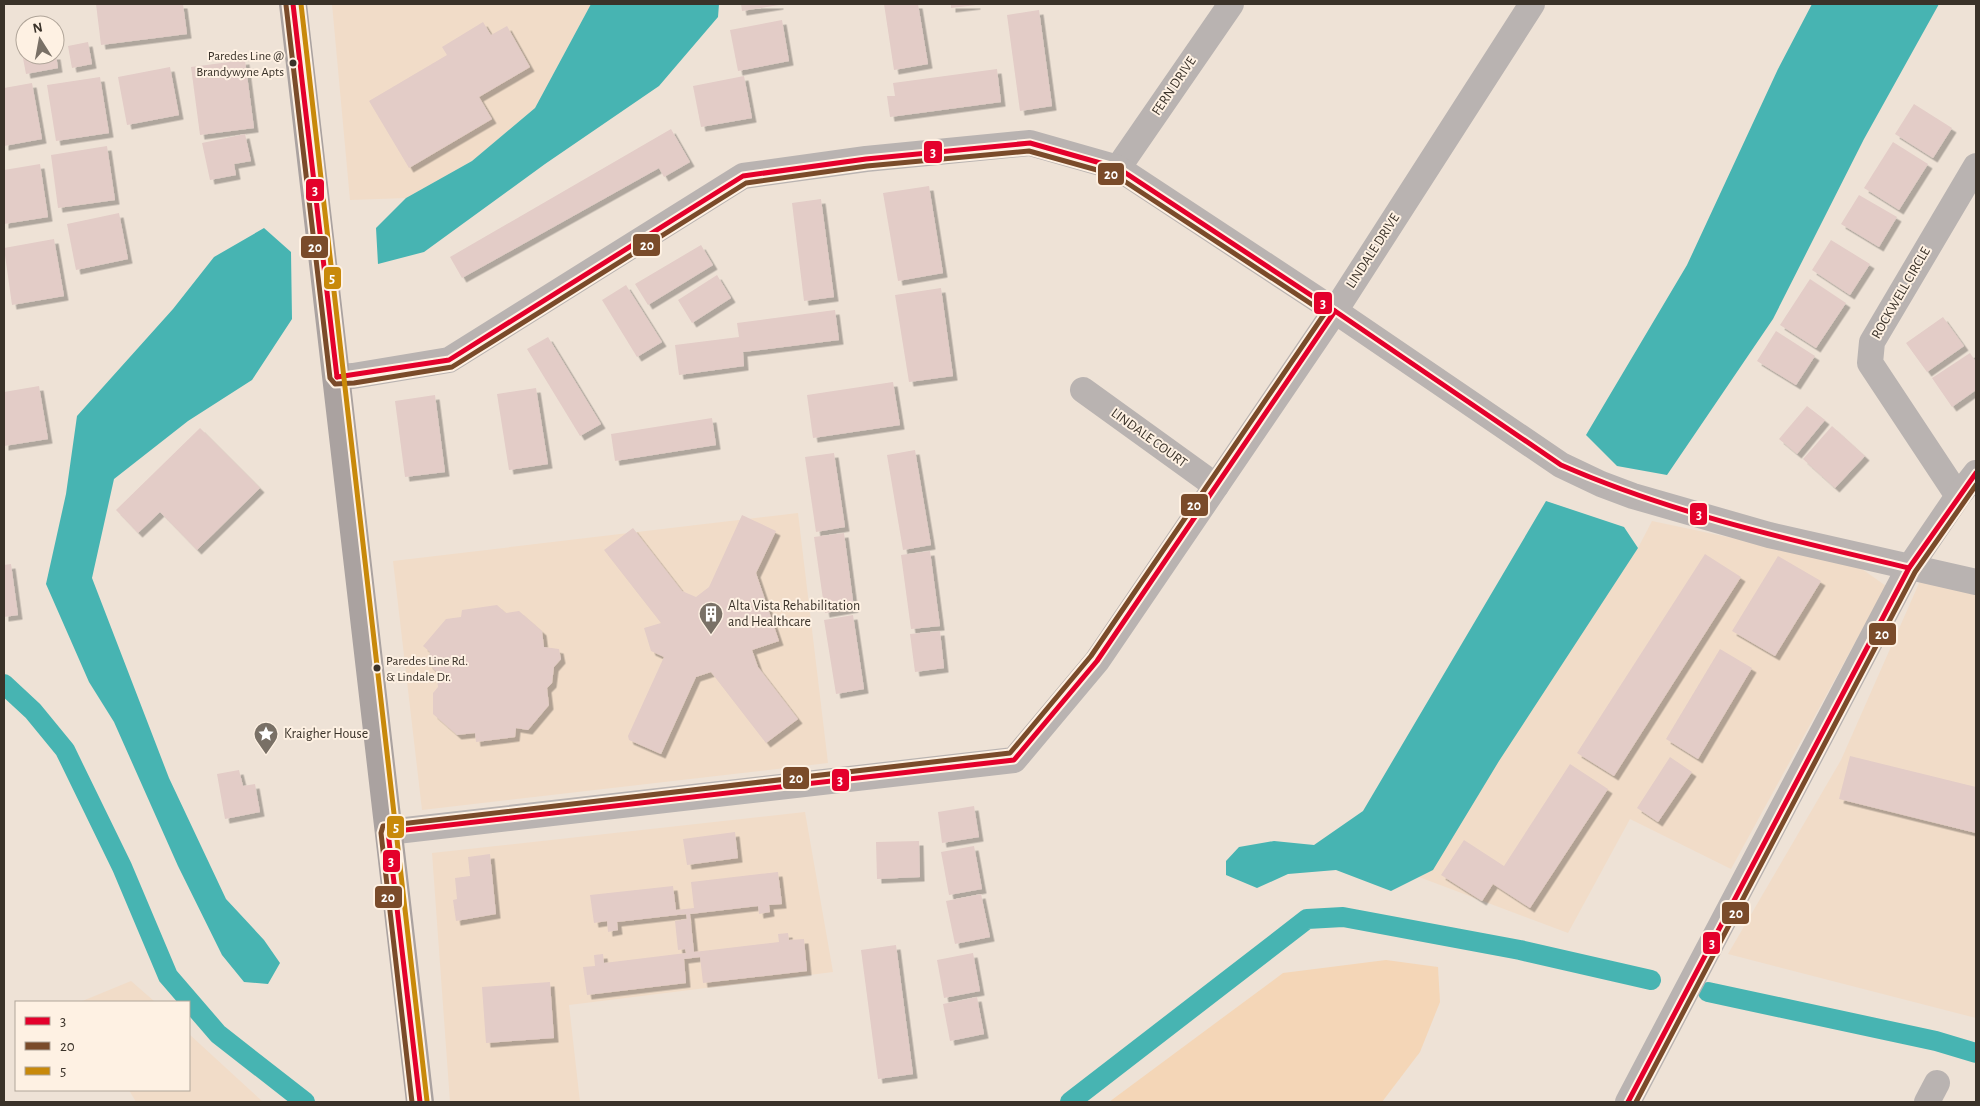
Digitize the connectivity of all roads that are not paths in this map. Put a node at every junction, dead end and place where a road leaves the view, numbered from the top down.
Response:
1 (293, 4) edge
2 (1230, 4) edge
3 (1532, 4) edge
4 (1976, 166) edge
5 (1118, 168) junction
6 (1335, 311) junction
7 (337, 377) junction
8 (1083, 390) dead end
9 (1976, 473) edge
10 (1216, 486) junction
11 (1958, 496) junction
12 (1909, 568) junction
13 (1976, 582) edge
14 (388, 832) junction
15 (420, 1102) edge
16 (1628, 1102) edge

1 - 7 main road
2 - 5 street, FERN DRIVE
3 - 6 street, LINDALE DRIVE
4 - 11 street, ROCKWELL CIRCLE
5 - 6 street
5 - 7 street
6 - 10 street, LINDALE DRIVE
6 - 12 street
7 - 14 main road
8 - 10 street, LINDALE COURT
9 - 11 street
10 - 14 street, LINDALE DRIVE
11 - 12 street
12 - 13 street
12 - 16 street
14 - 15 main road

